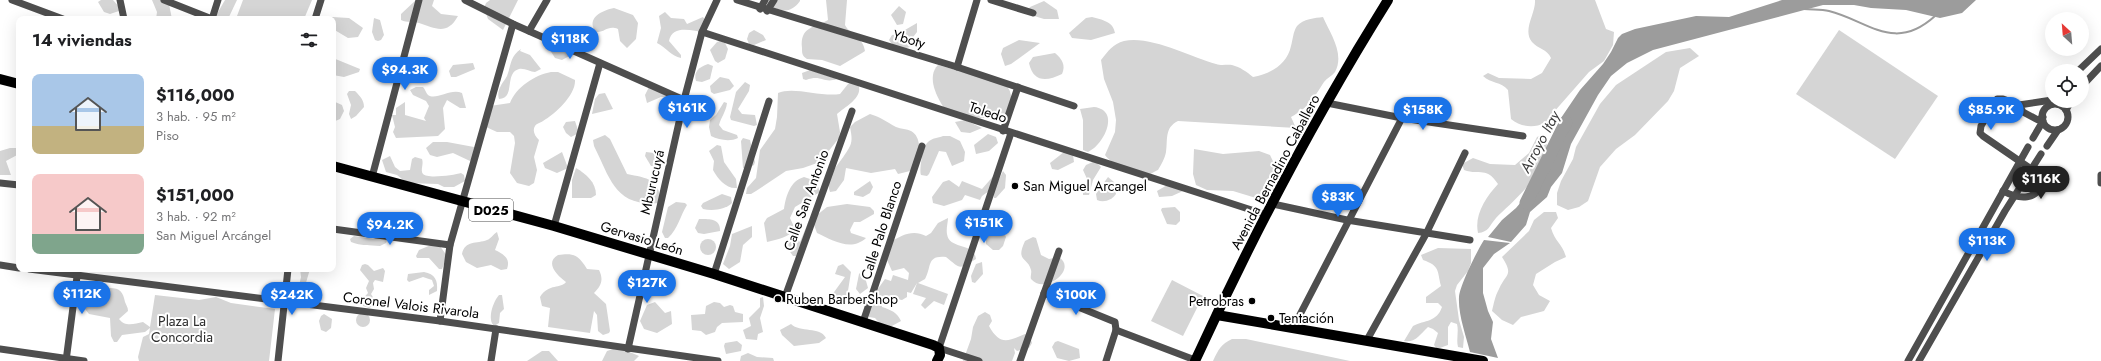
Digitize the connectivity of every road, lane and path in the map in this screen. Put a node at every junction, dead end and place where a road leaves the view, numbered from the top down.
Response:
1 (12, 0) edge
2 (120, 0) edge
3 (164, 0) edge
4 (218, 0) edge
5 (321, 0) edge
6 (419, 0) edge
7 (465, 0) edge
8 (547, 0) edge
9 (717, 0) edge
10 (736, 0) edge
11 (765, 0) edge
12 (774, 0) edge
13 (977, 0) edge
14 (991, 0) edge
15 (1388, 0) edge
16 (763, 10) junction
17 (1033, 13) dead end
18 (56, 16) edge
19 (122, 16) edge
20 (204, 16) edge
21 (213, 16) edge
22 (316, 16) edge
23 (513, 24) junction
24 (529, 30) junction
25 (702, 32) junction
26 (2101, 49) edge
27 (600, 63) junction
28 (2085, 64) edge
29 (2101, 66) edge
30 (957, 67) junction
31 (0, 79) edge
32 (2089, 79) edge
33 (16, 83) edge
34 (1018, 87) junction
35 (684, 100) junction
36 (770, 101) dead end
37 (1327, 103) junction
38 (2045, 103) edge
39 (2019, 105) junction
40 (1074, 106) dead end
41 (2046, 108) edge
42 (2064, 108) edge
43 (2066, 110) joint
44 (852, 111) dead end
45 (1402, 118) junction
46 (2043, 119) junction
47 (2058, 130) junction
48 (1003, 131) junction
49 (1011, 133) junction
50 (1523, 136) dead end
51 (2033, 138) dead end
52 (922, 146) dead end
53 (2047, 146) dead end
54 (2028, 147) dead end
55 (1465, 153) dead end
56 (2041, 154) dead end
57 (2019, 162) junction
58 (336, 167) edge
59 (2031, 169) junction
60 (2101, 175) edge
61 (372, 177) junction
62 (0, 183) edge
63 (2101, 183) edge
64 (16, 185) edge
65 (2003, 191) junction
66 (2014, 197) junction
67 (461, 202) junction
68 (1273, 204) junction
69 (1267, 215) junction
70 (1347, 220) junction
71 (554, 226) junction
72 (336, 229) edge
73 (1426, 234) junction
74 (1470, 240) dead end
75 (450, 245) junction
76 (1059, 251) dead end
77 (648, 255) junction
78 (0, 265) edge
79 (16, 268) edge
80 (77, 272) edge
81 (288, 272) edge
82 (714, 274) junction
83 (1044, 293) junction
84 (785, 297) junction
85 (1944, 299) junction
86 (284, 302) junction
87 (1952, 304) junction
88 (1217, 315) junction
89 (440, 321) junction
90 (863, 322) junction
91 (1293, 328) junction
92 (496, 329) junction
93 (1116, 330) junction
94 (1367, 340) junction
95 (939, 348) junction
96 (0, 349) edge
97 (628, 349) junction
98 (66, 360) edge
99 (704, 360) edge
100 (84, 361) edge
101 (278, 361) edge
102 (491, 361) edge
103 (718, 361) edge
104 (937, 361) edge
105 (979, 361) edge
106 (1020, 361) edge
107 (1106, 361) edge
108 (1195, 361) edge
109 (1483, 361) edge
110 (1908, 361) edge
111 (1919, 361) edge

1 - 18 street
2 - 19 street
3 - 20 street
4 - 21 street
5 - 22 street
6 - 61 street
7 - 23 street
8 - 24 street
9 - 25 street, Mburucuyá
10 - 16 street, Yboty
11 - 16 street
12 - 16 street
13 - 30 street
14 - 17 street
15 - 37 main road, Avenida Bernadino Caballero
16 - 30 street, Yboty
23 - 24 street
23 - 67 street
24 - 27 street
25 - 35 street, Mburucuyá
25 - 48 street, Toledo
26 - 28 street
27 - 35 street
27 - 71 street
29 - 32 street
30 - 34 street, Yboty
31 - 33 main road
34 - 40 street, Yboty
34 - 48 street
35 - 77 street, Mburucuyá
36 - 82 street
37 - 45 street
37 - 68 main road, Avenida Bernadino Caballero
38 - 39 street
39 - 46 street
39 - 57 street
41 - 46 street
42 - 43 street
43 - 47 street
44 - 84 street, Calle San Antonio
45 - 50 street
45 - 70 street
46 - 47 street
46 - 51 street
47 - 53 street
48 - 49 street, Toledo
49 - 69 street, Toledo
49 - 95 street
52 - 90 street, Calle Palo Blanco
54 - 57 street
55 - 73 street
56 - 59 street
57 - 59 street
57 - 65 street
58 - 61 main road, Gervasio León / D025
59 - 66 street
59 - 66 street
60 - 63 street
61 - 67 main road, Gervasio León / D025
62 - 64 street
65 - 66 street
65 - 85 street
66 - 87 street
67 - 71 main road, Gervasio León / D025
67 - 75 street
68 - 69 main road, Avenida Bernadino Caballero
68 - 70 street
69 - 88 main road, Avenida Bernadino Caballero
70 - 73 street
70 - 91 street
71 - 77 main road, Gervasio León / D025
72 - 75 street
73 - 74 street
73 - 94 street
75 - 89 street
76 - 83 street
77 - 82 main road, Gervasio León / D025
77 - 97 street, Mburucuyá
78 - 79 street
80 - 86 street, Coronel Valois Rivarola
80 - 98 street
81 - 86 street
82 - 84 main road, Gervasio León / D025
83 - 93 street
83 - 106 street
84 - 90 main road, Gervasio León / D025
85 - 87 street
85 - 110 street
86 - 89 street, Coronel Valois Rivarola
86 - 101 street
87 - 111 street
88 - 91 main road
88 - 108 main road, Avenida Bernadino Caballero
89 - 92 street, Coronel Valois Rivarola
90 - 95 main road, Gervasio León / D025
91 - 94 main road
92 - 97 street, Coronel Valois Rivarola
92 - 102 street
93 - 107 street
93 - 108 street
94 - 109 main road
95 - 104 main road
95 - 105 street
96 - 98 street
97 - 99 street, Coronel Valois Rivarola
98 - 100 street
99 - 103 street, Coronel Valois Rivarola

